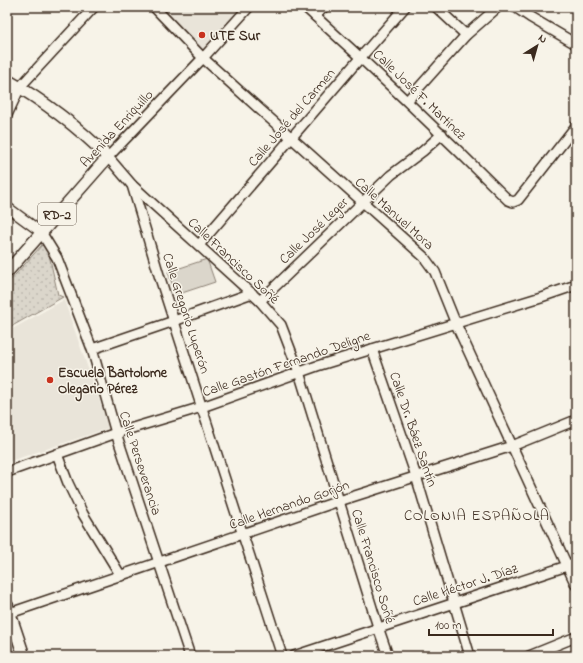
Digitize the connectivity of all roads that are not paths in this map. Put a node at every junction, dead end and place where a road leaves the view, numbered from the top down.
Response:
1 (94, 7) edge
2 (154, 7) edge
3 (249, 7) edge
4 (306, 7) edge
5 (324, 7) edge
6 (405, 7) edge
7 (436, 7) edge
8 (498, 7) edge
9 (515, 7) edge
10 (315, 16) junction
11 (466, 35) junction
12 (576, 44) edge
13 (360, 57) junction
14 (203, 58) junction
15 (7, 80) edge
16 (20, 87) junction
17 (407, 101) junction
18 (7, 116) edge
19 (576, 126) edge
20 (442, 134) junction
21 (291, 138) junction
22 (108, 157) junction
23 (132, 185) junction
24 (362, 202) junction
25 (7, 207) edge
26 (42, 232) junction
27 (199, 245) junction
28 (7, 272) edge
29 (576, 285) edge
30 (252, 293) junction
31 (260, 301) junction
32 (174, 321) junction
33 (456, 324) junction
34 (92, 349) junction
35 (372, 349) junction
36 (299, 372) junction
37 (202, 407) junction
38 (576, 420) edge
39 (116, 433) junction
40 (512, 446) junction
41 (57, 454) junction
42 (7, 472) edge
43 (416, 476) junction
44 (339, 501) junction
45 (243, 534) junction
46 (159, 563) junction
47 (572, 564) edge
48 (121, 576) junction
49 (576, 585) edge
50 (454, 602) junction
51 (8, 609) edge
52 (378, 627) junction
53 (576, 637) edge
54 (24, 656) edge
55 (190, 656) edge
56 (282, 656) edge
57 (294, 656) edge
58 (388, 656) edge
59 (470, 656) edge
60 (529, 656) edge

1 - 16 street
2 - 14 street, Calle Manuel Mora
3 - 14 street, Avenida Enriquillo
4 - 10 street, Calle José F. Martínez
5 - 10 street
6 - 13 street, Calle José del Carmen
7 - 11 street
8 - 11 street
9 - 12 street
10 - 13 street, Calle José F. Martínez
11 - 17 street
13 - 17 street, Calle José F. Martínez
13 - 21 street, Calle José del Carmen
14 - 21 street, Calle Manuel Mora
14 - 22 street, Avenida Enriquillo
15 - 16 main road
16 - 18 street
16 - 22 main road
17 - 20 street, Calle José F. Martínez
19 - 20 street, Calle José F. Martínez
20 - 24 street, Calle José Leger
21 - 24 street, Calle Manuel Mora
21 - 27 street, Calle José del Carmen
22 - 23 street, Calle Francisco Soñé
22 - 26 main road, Avenida Enriquillo / RD-2
23 - 27 street, Calle Francisco Soñé
23 - 32 street, Calle Gregorio Luperón
24 - 31 street, Calle José Leger
24 - 33 street, Calle Manuel Mora
25 - 26 street, Calle Perseverancia
26 - 28 main road, Avenida Enriquillo / RD-2
26 - 34 street, Calle Perseverancia
27 - 30 street, Calle Francisco Soñé
29 - 33 street, Calle Gastón Fernando Deligne
30 - 31 street, Calle Francisco Soñé
30 - 32 street
31 - 36 street, Calle Francisco Soñé
32 - 34 street
32 - 37 street, Calle Gregorio Luperón
33 - 35 street, Calle Gastón Fernando Deligne
33 - 40 street, Calle Manuel Mora
34 - 39 street, Calle Perseverancia
35 - 36 street, Calle Gastón Fernando Deligne
35 - 43 street, Calle Dr. Báez Santín
36 - 37 street, Calle Gastón Fernando Deligne
36 - 44 street, Calle Francisco Soñé
37 - 39 street, Calle Gastón Fernando Deligne
37 - 45 street, Calle Gregorio Luperón
38 - 40 street, Calle Hernando Gorjón
39 - 41 street, Calle Gastón Fernando Deligne
39 - 46 street, Calle Perseverancia
40 - 43 street, Calle Hernando Gorjón
40 - 47 street, Calle Manuel Mora
41 - 42 street, Calle Gastón Fernando Deligne
41 - 48 street
43 - 44 street, Calle Hernando Gorjón
43 - 50 street, Calle Dr. Báez Santín
44 - 45 street, Calle Hernando Gorjón
44 - 52 street, Calle Francisco Soñé
45 - 46 street, Calle Hernando Gorjón
45 - 56 street, Calle Gregorio Luperón
46 - 48 street, Calle Hernando Gorjón
46 - 55 street, Calle Perseverancia
47 - 49 street, Calle Manuel Mora
47 - 50 street, Calle Héctor J. Díaz
48 - 51 street, Calle Hernando Gorjón
50 - 52 street, Calle Héctor J. Díaz
50 - 59 street, Calle Dr. Báez Santín
51 - 54 main road
52 - 57 street, Calle Héctor J. Díaz
52 - 58 street, Calle Francisco Soñé
53 - 60 street

